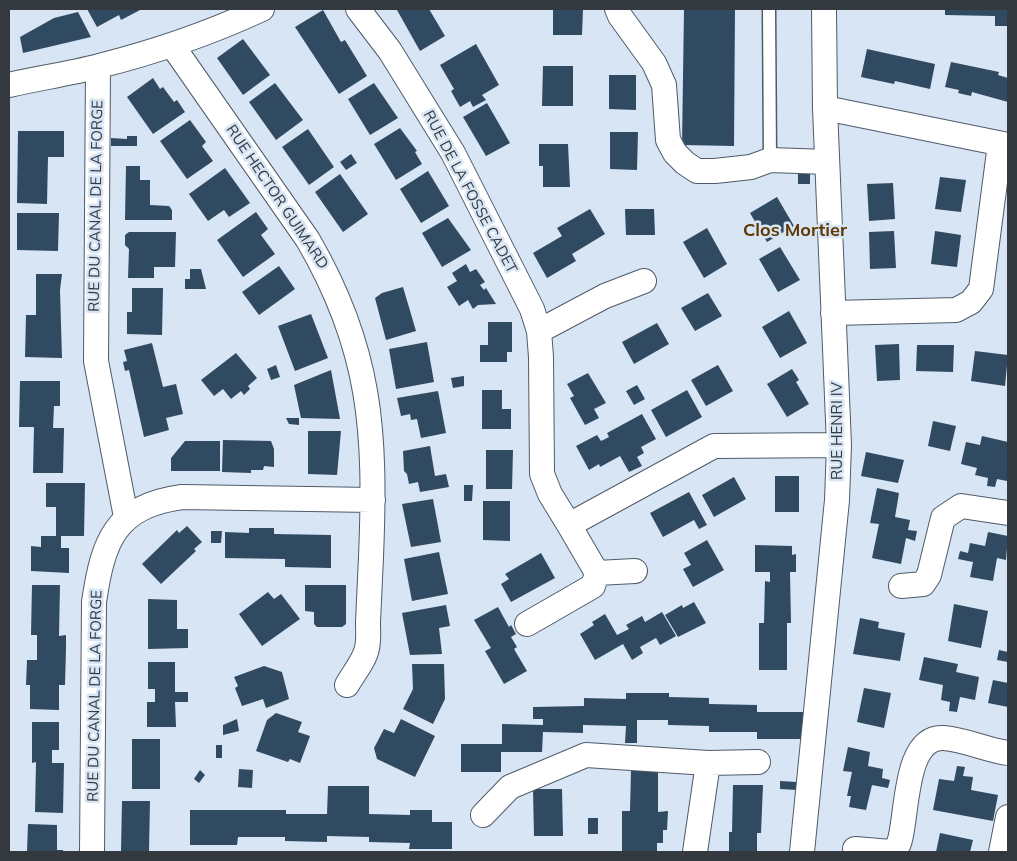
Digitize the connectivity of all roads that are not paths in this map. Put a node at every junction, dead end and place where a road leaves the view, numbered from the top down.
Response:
1 (262, 9) edge
2 (358, 9) edge
3 (617, 9) edge
4 (769, 9) edge
5 (824, 9) edge
6 (172, 44) junction
7 (98, 67) junction
8 (9, 85) edge
9 (825, 108) junction
10 (1004, 145) edge
11 (770, 160) junction
12 (827, 162) junction
13 (644, 281) dead end
14 (833, 313) junction
15 (539, 331) junction
16 (840, 445) junction
17 (373, 500) junction
18 (1008, 513) edge
19 (126, 517) junction
20 (569, 524) junction
21 (635, 572) dead end
22 (598, 573) junction
23 (901, 586) dead end
24 (527, 624) dead end
25 (347, 685) dead end
26 (1008, 753) edge
27 (758, 762) dead end
28 (708, 763) junction
29 (483, 815) dead end
30 (1008, 817) edge
31 (855, 849) dead end
32 (92, 852) edge
33 (695, 852) edge
34 (802, 852) edge
35 (1001, 852) edge

1 - 6 street
2 - 15 street, RUE DE LA FOSSE CADET
3 - 11 street
4 - 11 lane
5 - 9 street, RUE HENRI IV
6 - 7 street
6 - 17 street, RUE HECTOR GUIMARD
7 - 8 street
7 - 19 street, RUE DU CANAL DE LA FORGE
9 - 10 street
9 - 12 street, RUE HENRI IV
10 - 14 street
11 - 12 street
12 - 14 street, RUE HENRI IV
13 - 15 street
14 - 16 street, RUE HENRI IV
15 - 20 street, RUE DE LA FOSSE CADET
16 - 20 street
16 - 34 street, RUE HENRI IV
17 - 19 street, RUE DU CANAL DE LA FORGE
17 - 25 street, RUE HECTOR GUIMARD
18 - 23 street
19 - 32 street, RUE DU CANAL DE LA FORGE
20 - 22 street, RUE DE LA FOSSE CADET
21 - 22 street
22 - 24 street
26 - 31 street
27 - 28 street
28 - 29 street
28 - 33 street
30 - 35 street

